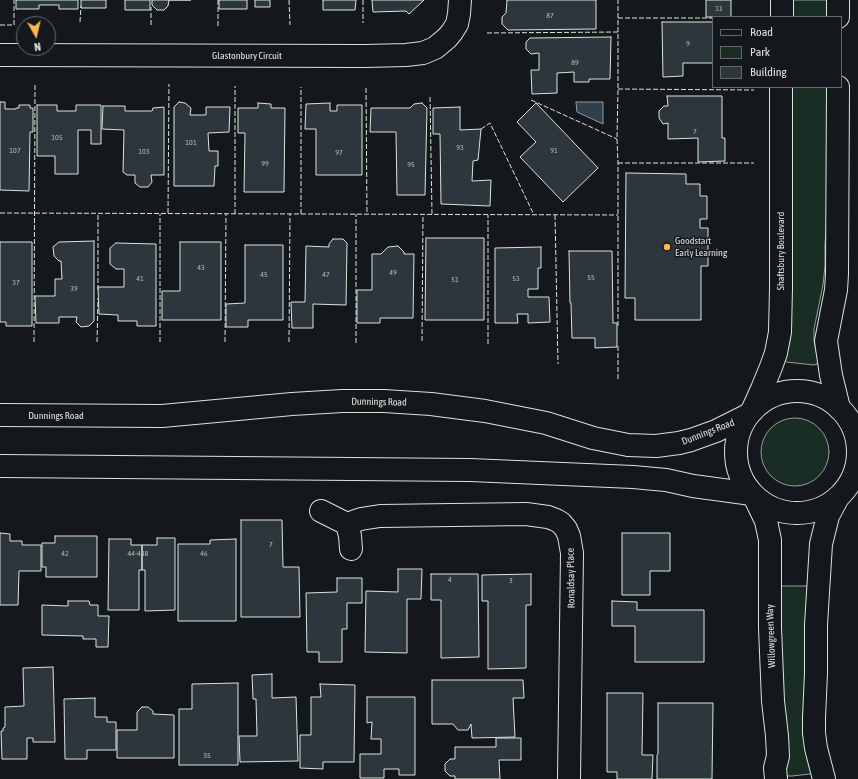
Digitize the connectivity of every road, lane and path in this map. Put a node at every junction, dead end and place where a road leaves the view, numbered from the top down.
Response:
1 (460, 0) edge
2 (782, 0) edge
3 (838, 0) edge
4 (782, 16) edge
5 (838, 16) edge
6 (0, 55) edge
7 (782, 88) edge
8 (838, 88) edge
9 (845, 408) edge
10 (750, 413) junction
11 (0, 415) edge
12 (0, 466) edge
13 (858, 483) edge
14 (753, 495) junction
15 (839, 497) junction
16 (321, 511) dead end
17 (348, 524) junction
18 (351, 549) dead end
19 (569, 779) edge
20 (776, 779) edge
21 (824, 779) edge

1 - 6 street, Glastonbury Circuit
2 - 4 street
3 - 5 street
7 - 10 street, Shaftsbury Boulevard
8 - 9 street
9 - 10 street
9 - 15 street
10 - 11 street, Dunnings Road
10 - 14 street
12 - 14 street
13 - 15 street
14 - 15 street
14 - 20 street, Willowgreen Way
15 - 21 street
16 - 17 street
17 - 18 street
17 - 19 street, Ronaldsay Place

